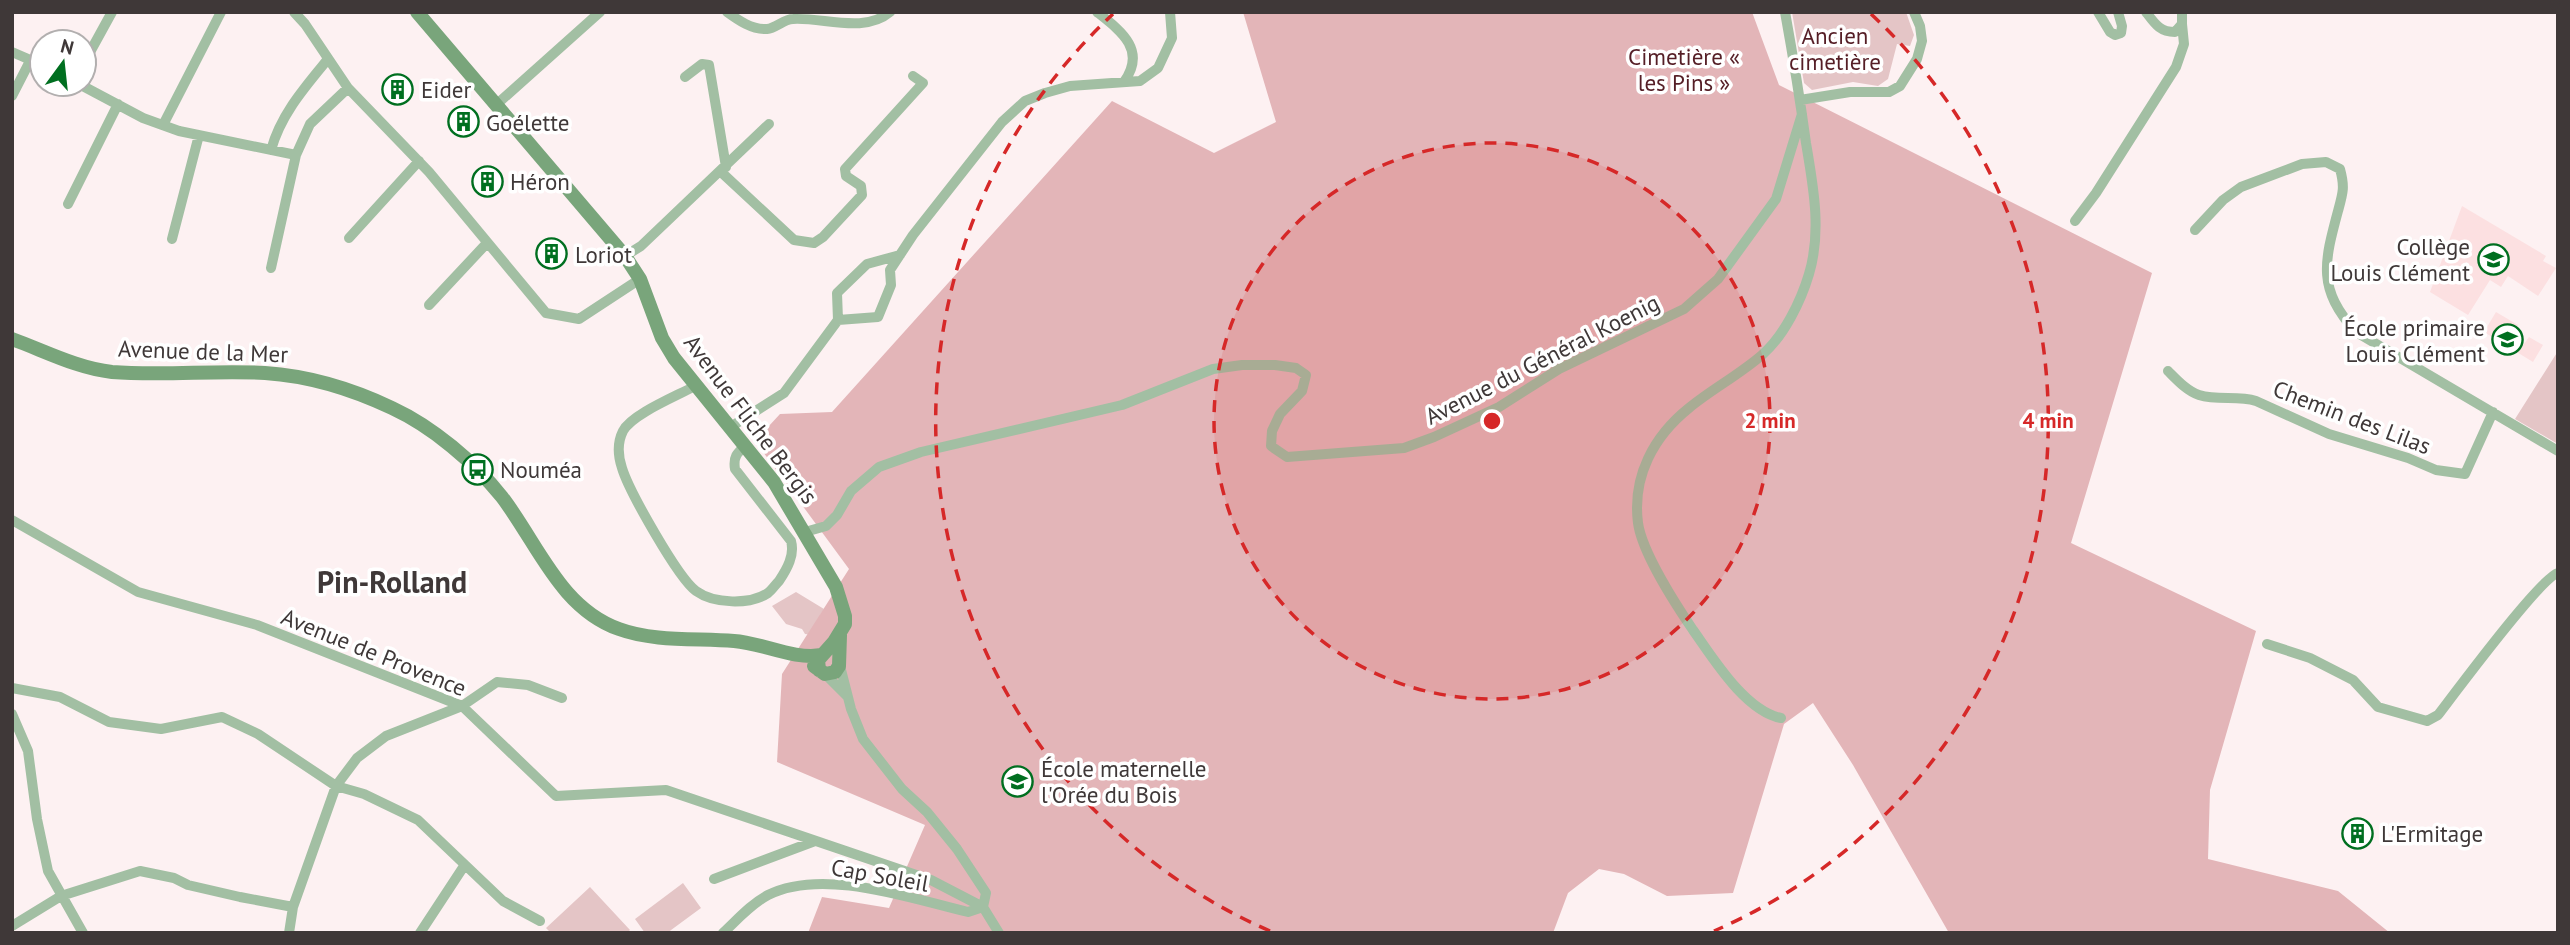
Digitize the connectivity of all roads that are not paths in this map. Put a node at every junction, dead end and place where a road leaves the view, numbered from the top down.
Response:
1 (112, 12) edge
2 (221, 12) edge
3 (294, 12) edge
4 (417, 12) edge
5 (600, 12) edge
6 (727, 12) edge
7 (890, 12) edge
8 (1097, 12) edge
9 (1170, 12) edge
10 (1785, 12) edge
11 (1914, 12) edge
12 (2098, 12) edge
13 (2118, 12) edge
14 (2146, 12) edge
15 (2182, 12) edge
16 (2182, 24) junction
17 (98, 38) edge
18 (12, 52) edge
19 (328, 59) junction
20 (28, 60) edge
21 (28, 65) edge
22 (913, 76) dead end
23 (685, 77) dead end
24 (1124, 82) junction
25 (348, 88) junction
26 (98, 94) edge
27 (12, 96) edge
28 (1800, 100) junction
29 (118, 104) junction
30 (497, 104) junction
31 (1802, 114) junction
32 (769, 124) dead end
33 (163, 125) junction
34 (199, 135) junction
35 (271, 149) junction
36 (296, 155) junction
37 (419, 162) junction
38 (723, 169) junction
39 (68, 204) dead end
40 (2075, 221) dead end
41 (2195, 230) dead end
42 (349, 238) dead end
43 (172, 239) dead end
44 (487, 243) junction
45 (900, 254) junction
46 (625, 256) junction
47 (271, 268) dead end
48 (640, 279) junction
49 (429, 304) dead end
50 (838, 320) junction
51 (12, 339) edge
52 (2168, 371) dead end
53 (695, 386) junction
54 (2493, 412) junction
55 (729, 428) junction
56 (745, 446) junction
57 (2558, 451) edge
58 (12, 520) edge
59 (805, 532) junction
60 (2558, 573) edge
61 (2267, 644) dead end
62 (799, 655) junction
63 (831, 657) junction
64 (822, 672) junction
65 (12, 688) edge
66 (847, 696) junction
67 (562, 698) dead end
68 (462, 706) junction
69 (12, 713) edge
70 (1781, 718) dead end
71 (337, 786) junction
72 (815, 841) junction
73 (464, 866) junction
74 (714, 879) dead end
75 (61, 896) junction
76 (293, 907) junction
77 (983, 907) junction
78 (540, 921) dead end
79 (12, 926) edge
80 (83, 933) edge
81 (289, 933) edge
82 (420, 933) edge
83 (723, 933) edge
84 (999, 933) edge

1 - 17 street
2 - 33 street
3 - 19 street
4 - 30 street, Avenue Fliche Bergis
5 - 30 street
6 - 7 street
8 - 24 street
9 - 24 street
10 - 28 street
11 - 28 street
12 - 13 street
14 - 16 street
15 - 16 street
16 - 40 street
18 - 20 street
19 - 25 street
19 - 35 street
21 - 27 street
22 - 38 street
23 - 38 street
24 - 45 street
25 - 36 street
25 - 37 street
26 - 29 street
28 - 31 street
29 - 33 street
29 - 39 street
30 - 46 street, Avenue Fliche Bergis
31 - 59 street, Avenue du Général Koenig
31 - 70 street
32 - 38 street
33 - 34 street
34 - 35 street
34 - 43 street
35 - 36 street
36 - 47 street
37 - 42 street
37 - 44 street
38 - 46 street
41 - 54 street
44 - 48 street
44 - 49 street
45 - 50 street
45 - 50 street
46 - 48 street, Avenue Fliche Bergis
48 - 53 street, Avenue Fliche Bergis
50 - 55 street
51 - 62 street, Avenue de la Mer
52 - 54 street, Chemin des Lilas
53 - 55 street, Avenue Fliche Bergis
53 - 56 street
54 - 57 street
55 - 56 street, Avenue Fliche Bergis
56 - 59 street, Avenue Fliche Bergis
58 - 68 street, Avenue de Provence
59 - 63 street, Avenue Fliche Bergis
60 - 61 street
62 - 63 street, Avenue de la Mer
62 - 64 street, Avenue de la Mer
63 - 64 street
63 - 66 street
64 - 66 street
65 - 71 street
66 - 77 street
67 - 68 street
68 - 71 street
68 - 72 street, Avenue de Provence
69 - 75 street
71 - 73 street
71 - 76 street
72 - 74 street
72 - 77 street, Avenue de Provence
73 - 78 street
73 - 82 street
75 - 76 street
75 - 79 street
75 - 80 street
76 - 81 street
77 - 83 street, Cap Soleil
77 - 84 street

